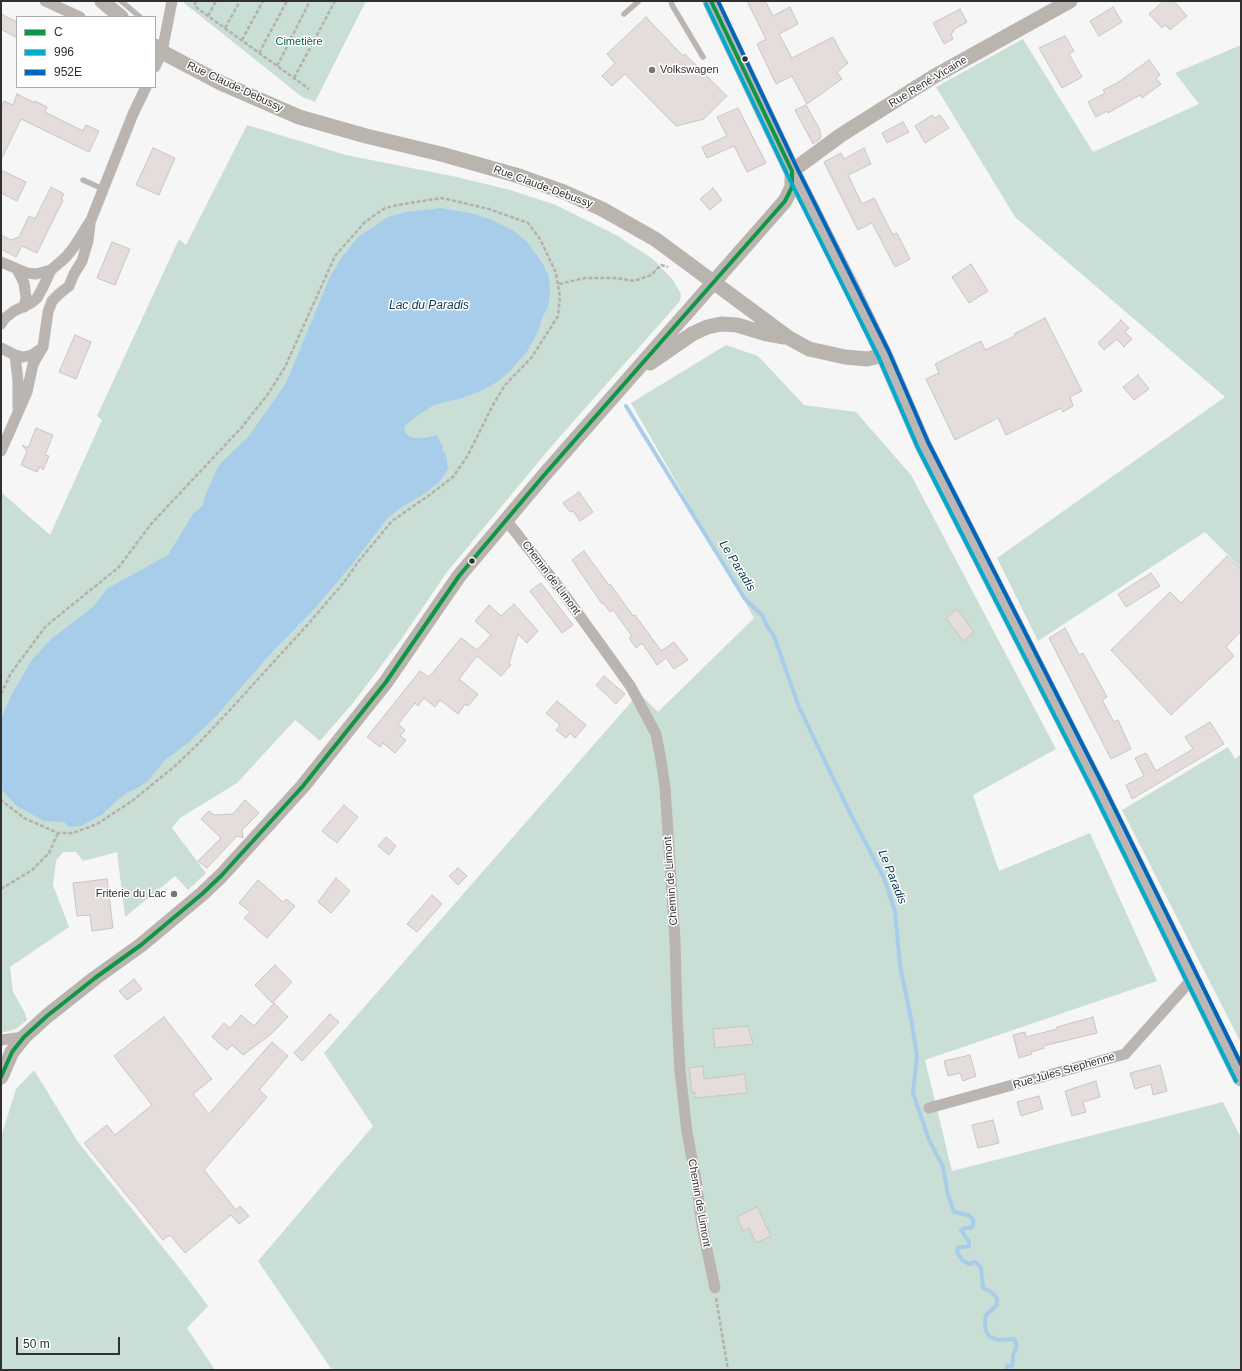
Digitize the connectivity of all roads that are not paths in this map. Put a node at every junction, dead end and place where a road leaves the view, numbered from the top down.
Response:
1 (45, 1) edge
2 (102, 1) edge
3 (121, 1) edge
4 (172, 1) edge
5 (639, 1) edge
6 (671, 1) edge
7 (711, 1) edge
8 (1070, 1) edge
9 (624, 14) dead end
10 (78, 16) edge
11 (120, 16) edge
12 (139, 16) edge
13 (158, 49) edge
14 (703, 57) dead end
15 (156, 61) edge
16 (146, 88) edge
17 (792, 171) junction
18 (83, 180) dead end
19 (103, 190) junction
20 (91, 220) junction
21 (1, 262) edge
22 (60, 262) junction
23 (17, 270) junction
24 (51, 270) junction
25 (74, 274) junction
26 (714, 282) junction
27 (24, 307) junction
28 (1, 324) edge
29 (789, 338) junction
30 (43, 347) junction
31 (6, 349) edge
32 (884, 356) junction
33 (631, 376) junction
34 (18, 413) junction
35 (1, 451) edge
36 (506, 520) junction
37 (1192, 979) junction
38 (24, 1038) junction
39 (1, 1040) edge
40 (2, 1069) edge
41 (1241, 1078) edge
42 (929, 1108) dead end
43 (715, 1288) road end

1 - 10 street
2 - 11 main road
3 - 12 lane
4 - 13 street
5 - 9 lane
6 - 14 lane
7 - 17 main road
8 - 17 main road, Rue René-Vicaine
13 - 15 street
13 - 26 main road, Rue Claude-Debussy
16 - 19 street
17 - 26 main road
17 - 32 main road
18 - 19 lane
19 - 20 street
20 - 22 street
20 - 25 street
21 - 23 street
22 - 24 street
22 - 25 street
23 - 24 street
23 - 27 street
24 - 27 street
25 - 30 street
26 - 29 main road, Rue Claude-Debussy
26 - 33 main road
27 - 28 street
29 - 32 main road, Rue Claude-Debussy
29 - 33 main road
30 - 31 street
30 - 34 street
31 - 34 street
32 - 37 main road
33 - 36 main road
34 - 35 street
36 - 38 main road
36 - 43 street, Chemin de Limont
37 - 41 main road
37 - 42 street, Rue Jules Stephenne
38 - 39 street
38 - 40 main road

